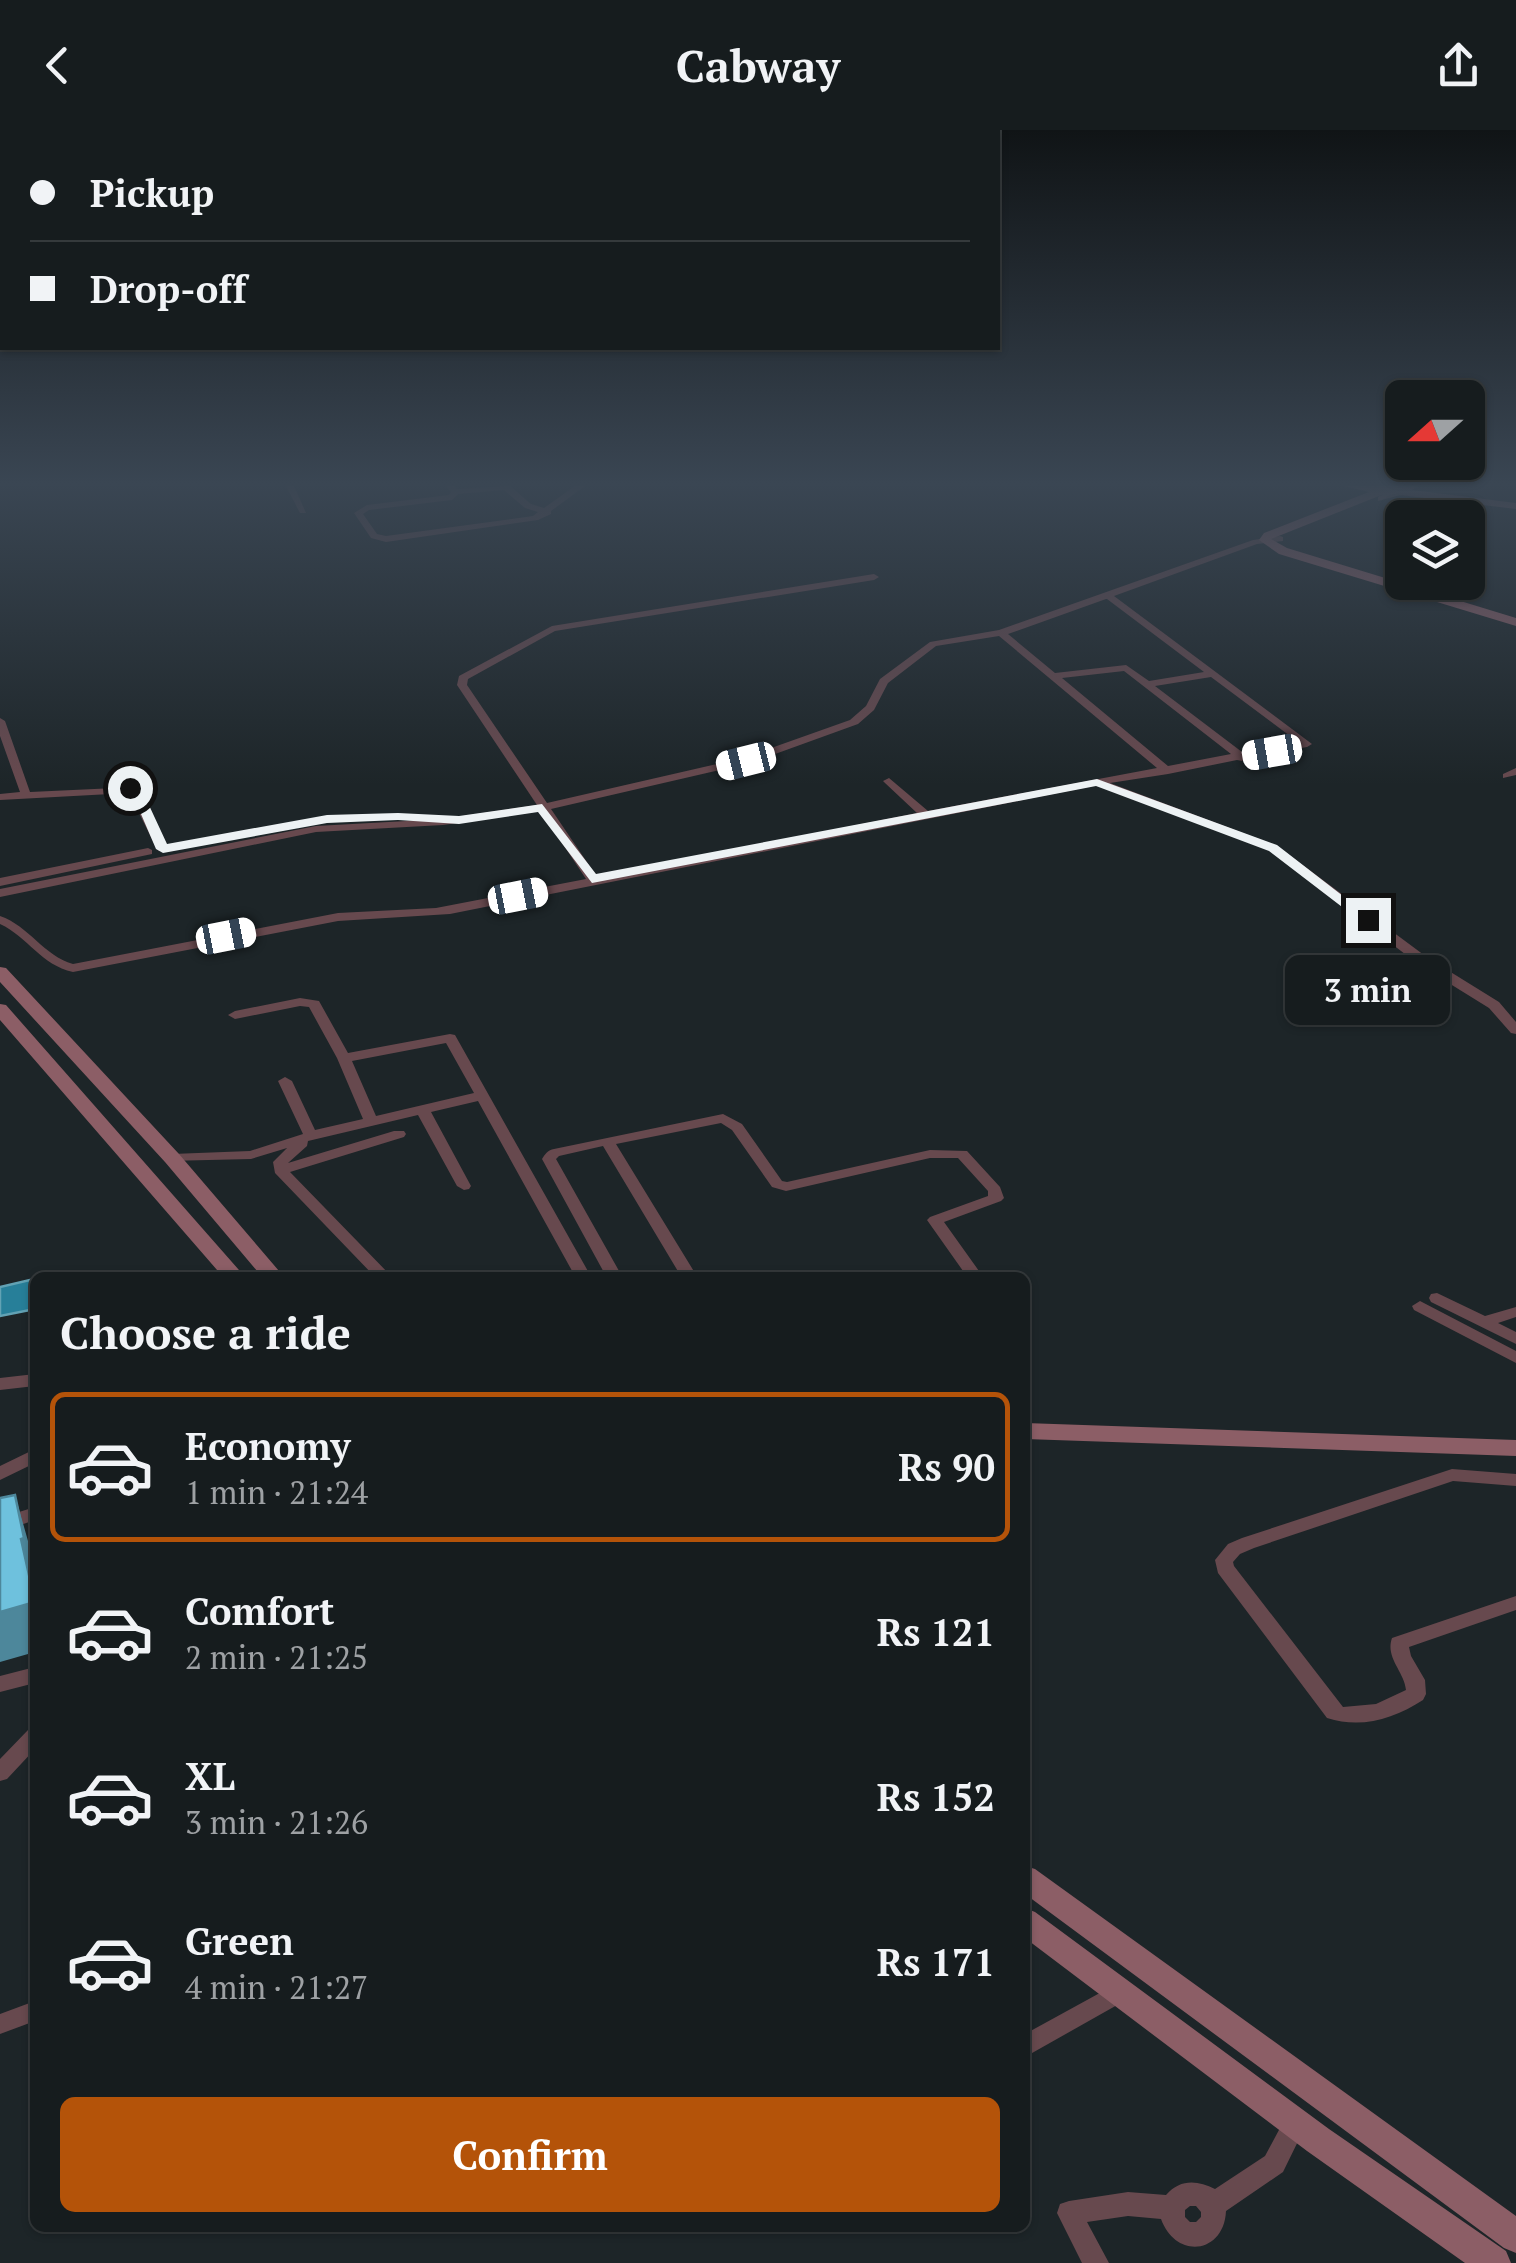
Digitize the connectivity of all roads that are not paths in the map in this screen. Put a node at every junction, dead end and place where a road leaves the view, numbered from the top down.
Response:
1 (821, 586) edge
2 (1138, 586) edge
3 (1154, 586) edge
4 (1411, 586) edge
5 (1112, 596) junction
6 (1458, 600) edge
7 (1516, 619) edge
8 (1001, 633) junction
9 (1212, 674) junction
10 (1054, 676) junction
11 (1148, 684) junction
12 (0, 721) edge
13 (1242, 758) junction
14 (1168, 770) junction
15 (889, 781) dead end
16 (1097, 782) junction
17 (26, 795) junction
18 (0, 796) edge
19 (542, 808) junction
20 (925, 814) junction
21 (459, 820) junction
22 (163, 849) junction
23 (592, 879) junction
24 (0, 882) edge
25 (0, 893) edge
26 (0, 920) edge
27 (0, 972) edge
28 (0, 1009) edge
29 (236, 1015) dead end
30 (1516, 1030) edge
31 (344, 1058) junction
32 (285, 1080) dead end
33 (482, 1096) junction
34 (423, 1110) junction
35 (371, 1122) junction
36 (399, 1134) dead end
37 (307, 1137) junction
38 (607, 1141) junction
39 (172, 1158) junction
40 (280, 1170) junction
41 (464, 1186) dead end
42 (231, 1272) edge
43 (270, 1272) edge
44 (379, 1272) edge
45 (581, 1272) edge
46 (612, 1272) edge
47 (686, 1272) edge
48 (972, 1272) edge
49 (1437, 1298) dead end
50 (1420, 1306) dead end
51 (1516, 1312) edge
52 (1508, 1338) edge
53 (1516, 1371) edge
54 (30, 1381) edge
55 (0, 1384) edge
56 (1030, 1432) edge
57 (1510, 1448) edge
58 (30, 1459) edge
59 (0, 1474) edge
60 (1515, 1480) edge
61 (30, 1515) edge
62 (0, 1525) edge
63 (1516, 1603) edge
64 (30, 1676) edge
65 (0, 1684) edge
66 (30, 1741) edge
67 (0, 1773) edge
68 (1030, 1882) edge
69 (1030, 1926) edge
70 (1118, 1992) junction
71 (30, 2014) edge
72 (0, 2024) edge
73 (1030, 2043) edge
74 (1295, 2123) junction
75 (1516, 2236) edge
76 (1096, 2263) edge
77 (1494, 2263) edge

1 - 19 street
2 - 5 street
3 - 5 street
4 - 7 street
5 - 8 street
5 - 9 street
6 - 7 street
8 - 10 street
8 - 19 street
9 - 11 street
9 - 13 street
10 - 11 street
10 - 14 street
11 - 13 street
12 - 17 street
13 - 14 street
14 - 16 street
15 - 20 street
16 - 20 street
16 - 30 street
17 - 18 street
17 - 22 street
19 - 21 street
19 - 23 street
20 - 23 street
21 - 22 street
21 - 25 street
22 - 24 street
23 - 26 street
27 - 39 street
28 - 42 street
29 - 31 street
31 - 33 street
31 - 35 street
32 - 37 street
33 - 34 street
33 - 45 street
34 - 35 street
34 - 41 street
35 - 37 street
36 - 40 street
37 - 39 street
37 - 40 street
38 - 46 street
38 - 47 street
38 - 48 street
39 - 43 street
40 - 44 street
49 - 52 street
50 - 52 street
51 - 52 street
52 - 53 street
54 - 55 street
56 - 57 street
57 - 60 street
58 - 59 street
60 - 63 street
61 - 62 street
64 - 65 street
66 - 67 street
68 - 75 street
69 - 70 street
70 - 73 street
70 - 74 street
71 - 72 street
74 - 76 street
74 - 77 street

